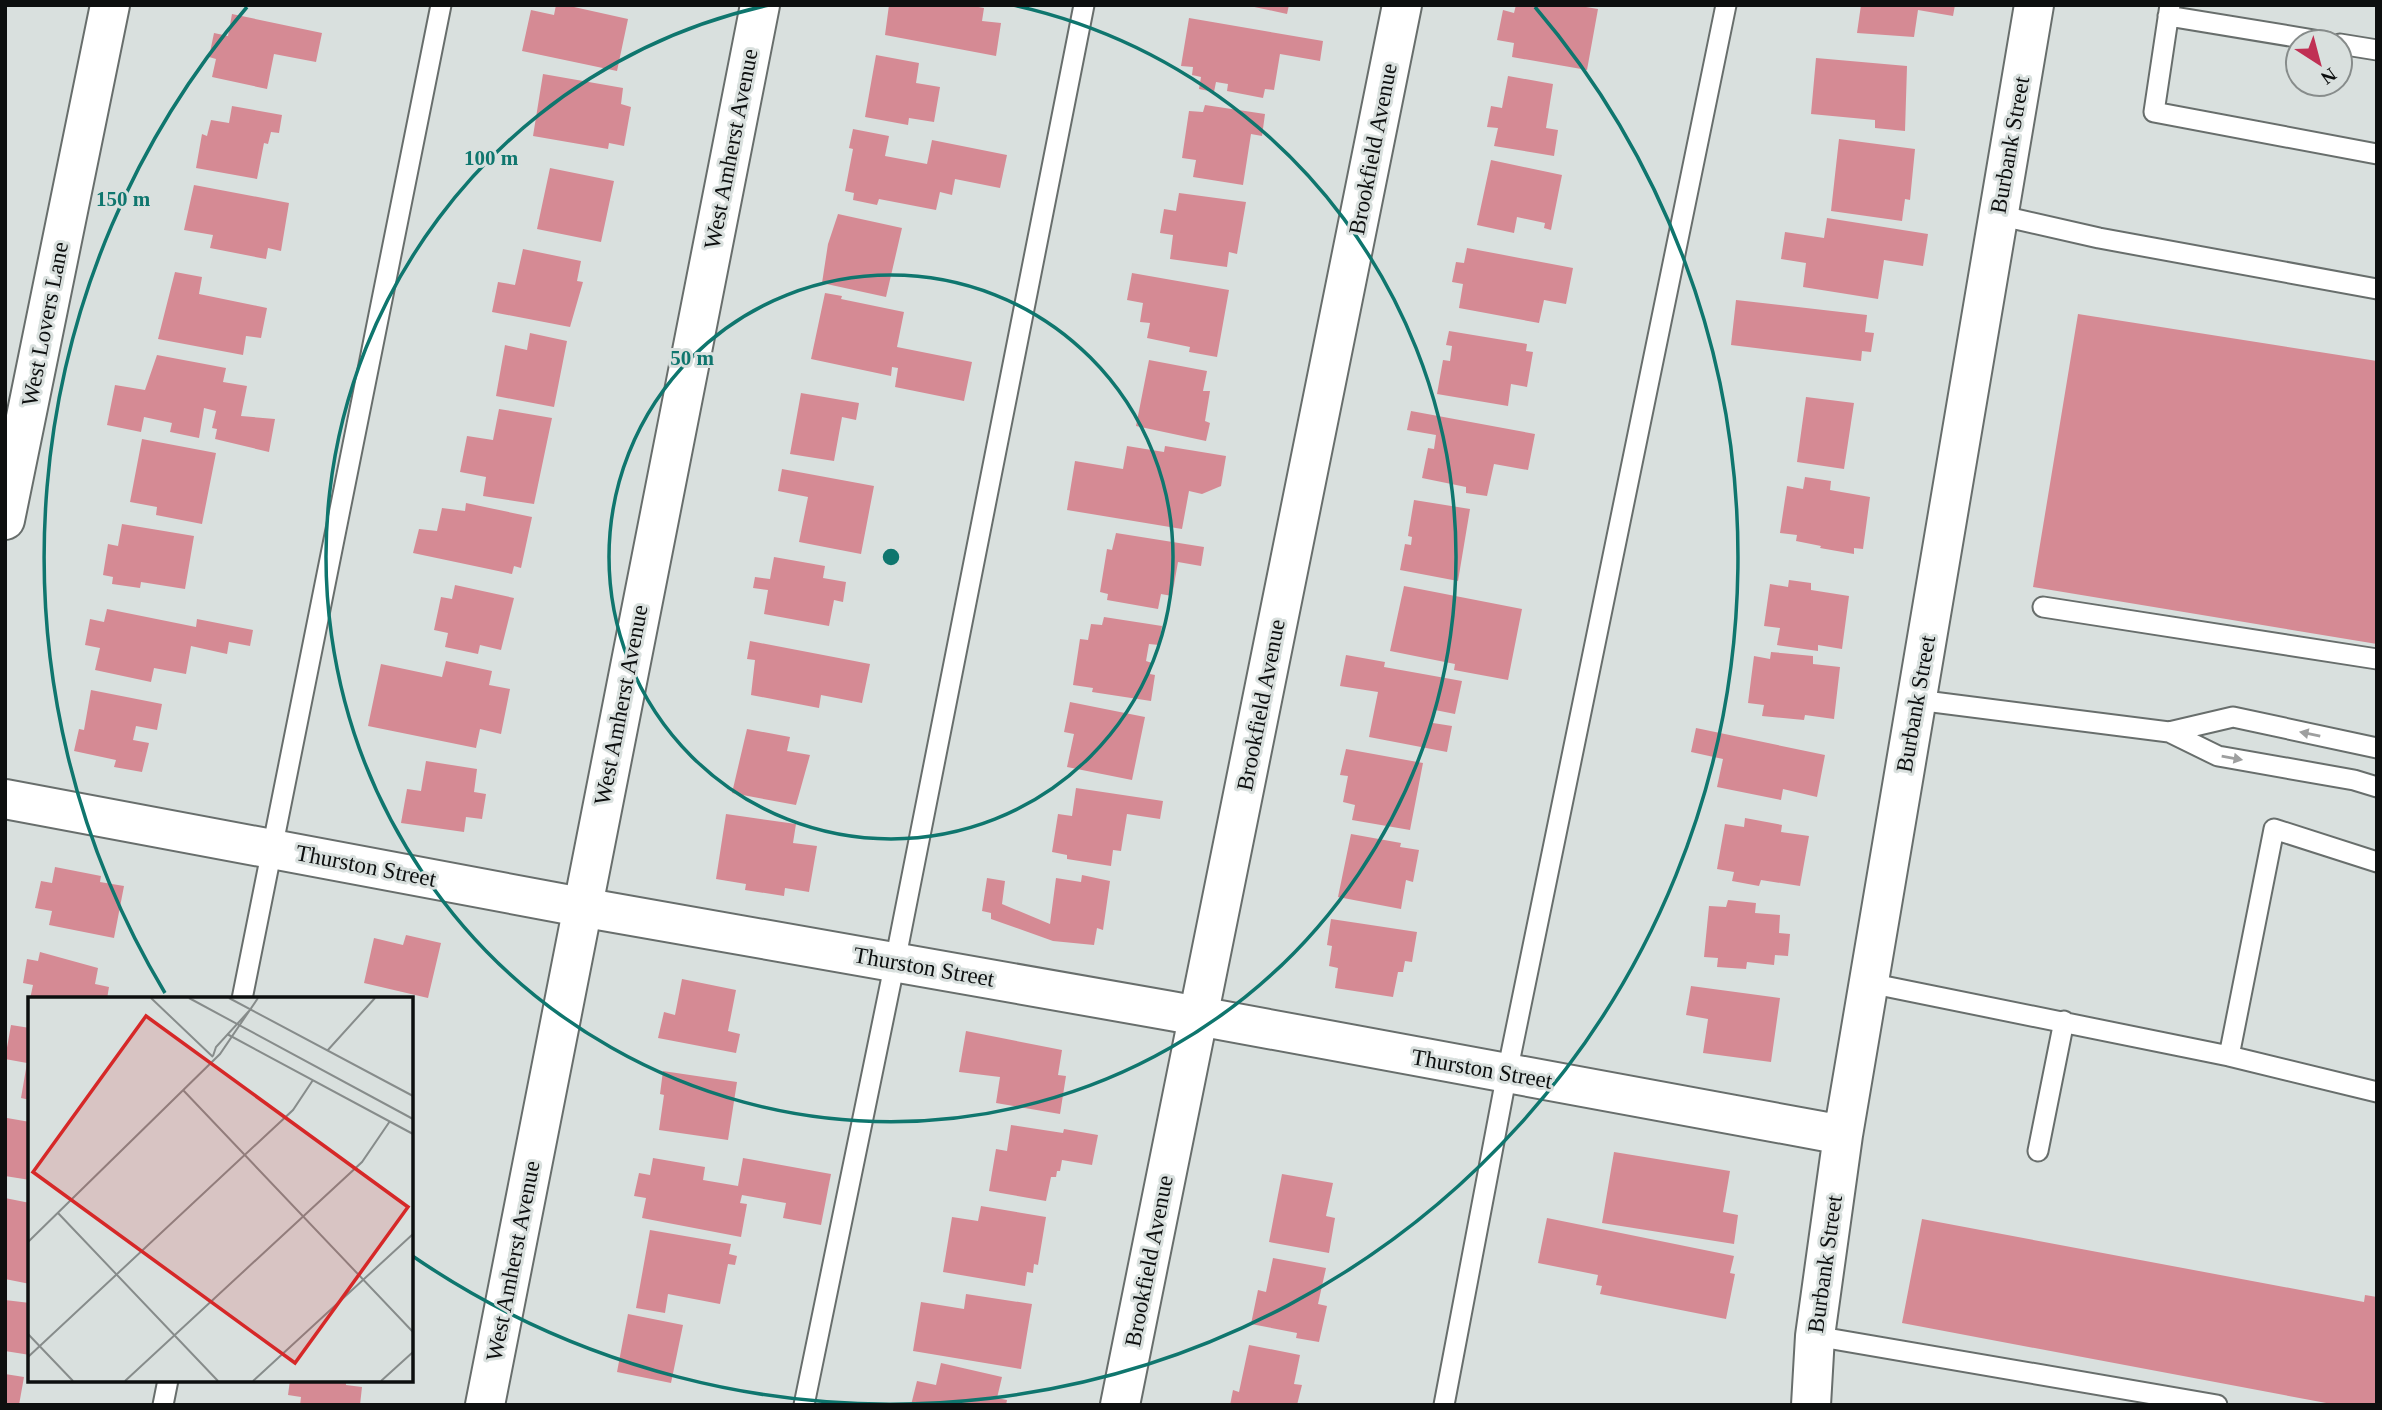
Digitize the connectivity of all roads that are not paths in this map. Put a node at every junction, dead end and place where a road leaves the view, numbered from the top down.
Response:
1 (110, 5) edge
2 (441, 5) edge
3 (760, 5) edge
4 (1084, 5) edge
5 (1402, 5) edge
6 (1726, 5) edge
7 (2034, 5) edge
8 (2169, 11) edge
9 (2284, 34) edge
10 (2354, 46) edge
11 (2377, 50) edge
12 (2377, 154) edge
13 (1998, 215) junction
14 (2377, 289) edge
15 (5, 520) edge
16 (2043, 607) dead end
17 (2377, 659) edge
18 (1917, 700) junction
19 (2169, 732) junction
20 (2377, 748) edge
21 (2377, 787) edge
22 (5, 799) edge
23 (272, 848) junction
24 (2377, 862) edge
25 (581, 907) junction
26 (895, 962) junction
27 (1869, 983) junction
28 (242, 997) edge
29 (1197, 1016) junction
30 (2064, 1021) junction
31 (2229, 1056) junction
32 (1507, 1073) junction
33 (2377, 1092) edge
34 (1843, 1135) junction
35 (2038, 1151) dead end
36 (1815, 1336) junction
37 (168, 1382) edge
38 (163, 1405) edge
39 (485, 1405) edge
40 (804, 1405) edge
41 (1120, 1405) edge
42 (1444, 1405) edge
43 (1811, 1405) edge
44 (2217, 1405) edge

1 - 15 street, West Lovers Lane
2 - 23 lane
3 - 25 street, West Amherst Avenue
4 - 26 lane
5 - 29 street, Brookfield Avenue
6 - 32 lane
7 - 13 street, Burbank Street
8 - 9 lane
8 - 12 lane
10 - 11 lane
13 - 14 lane
13 - 18 street, Burbank Street
16 - 17 lane
18 - 19 lane
18 - 27 street, Burbank Street
20 -> 19 lane
19 -> 21 lane
22 - 23 street, Thurston Street
23 - 25 street, Thurston Street
23 - 28 lane
24 - 31 lane
25 - 26 street, Thurston Street
25 - 39 street, West Amherst Avenue
26 - 29 street, Thurston Street
26 - 40 lane
27 - 30 lane
27 - 34 street, Burbank Street
29 - 32 street, Thurston Street
29 - 41 street, Brookfield Avenue
30 - 31 lane
30 - 35 lane
31 - 33 lane
32 - 34 street, Thurston Street
32 - 42 lane
34 - 36 street, Burbank Street
36 - 43 street, Burbank Street
36 - 44 lane
37 - 38 lane

